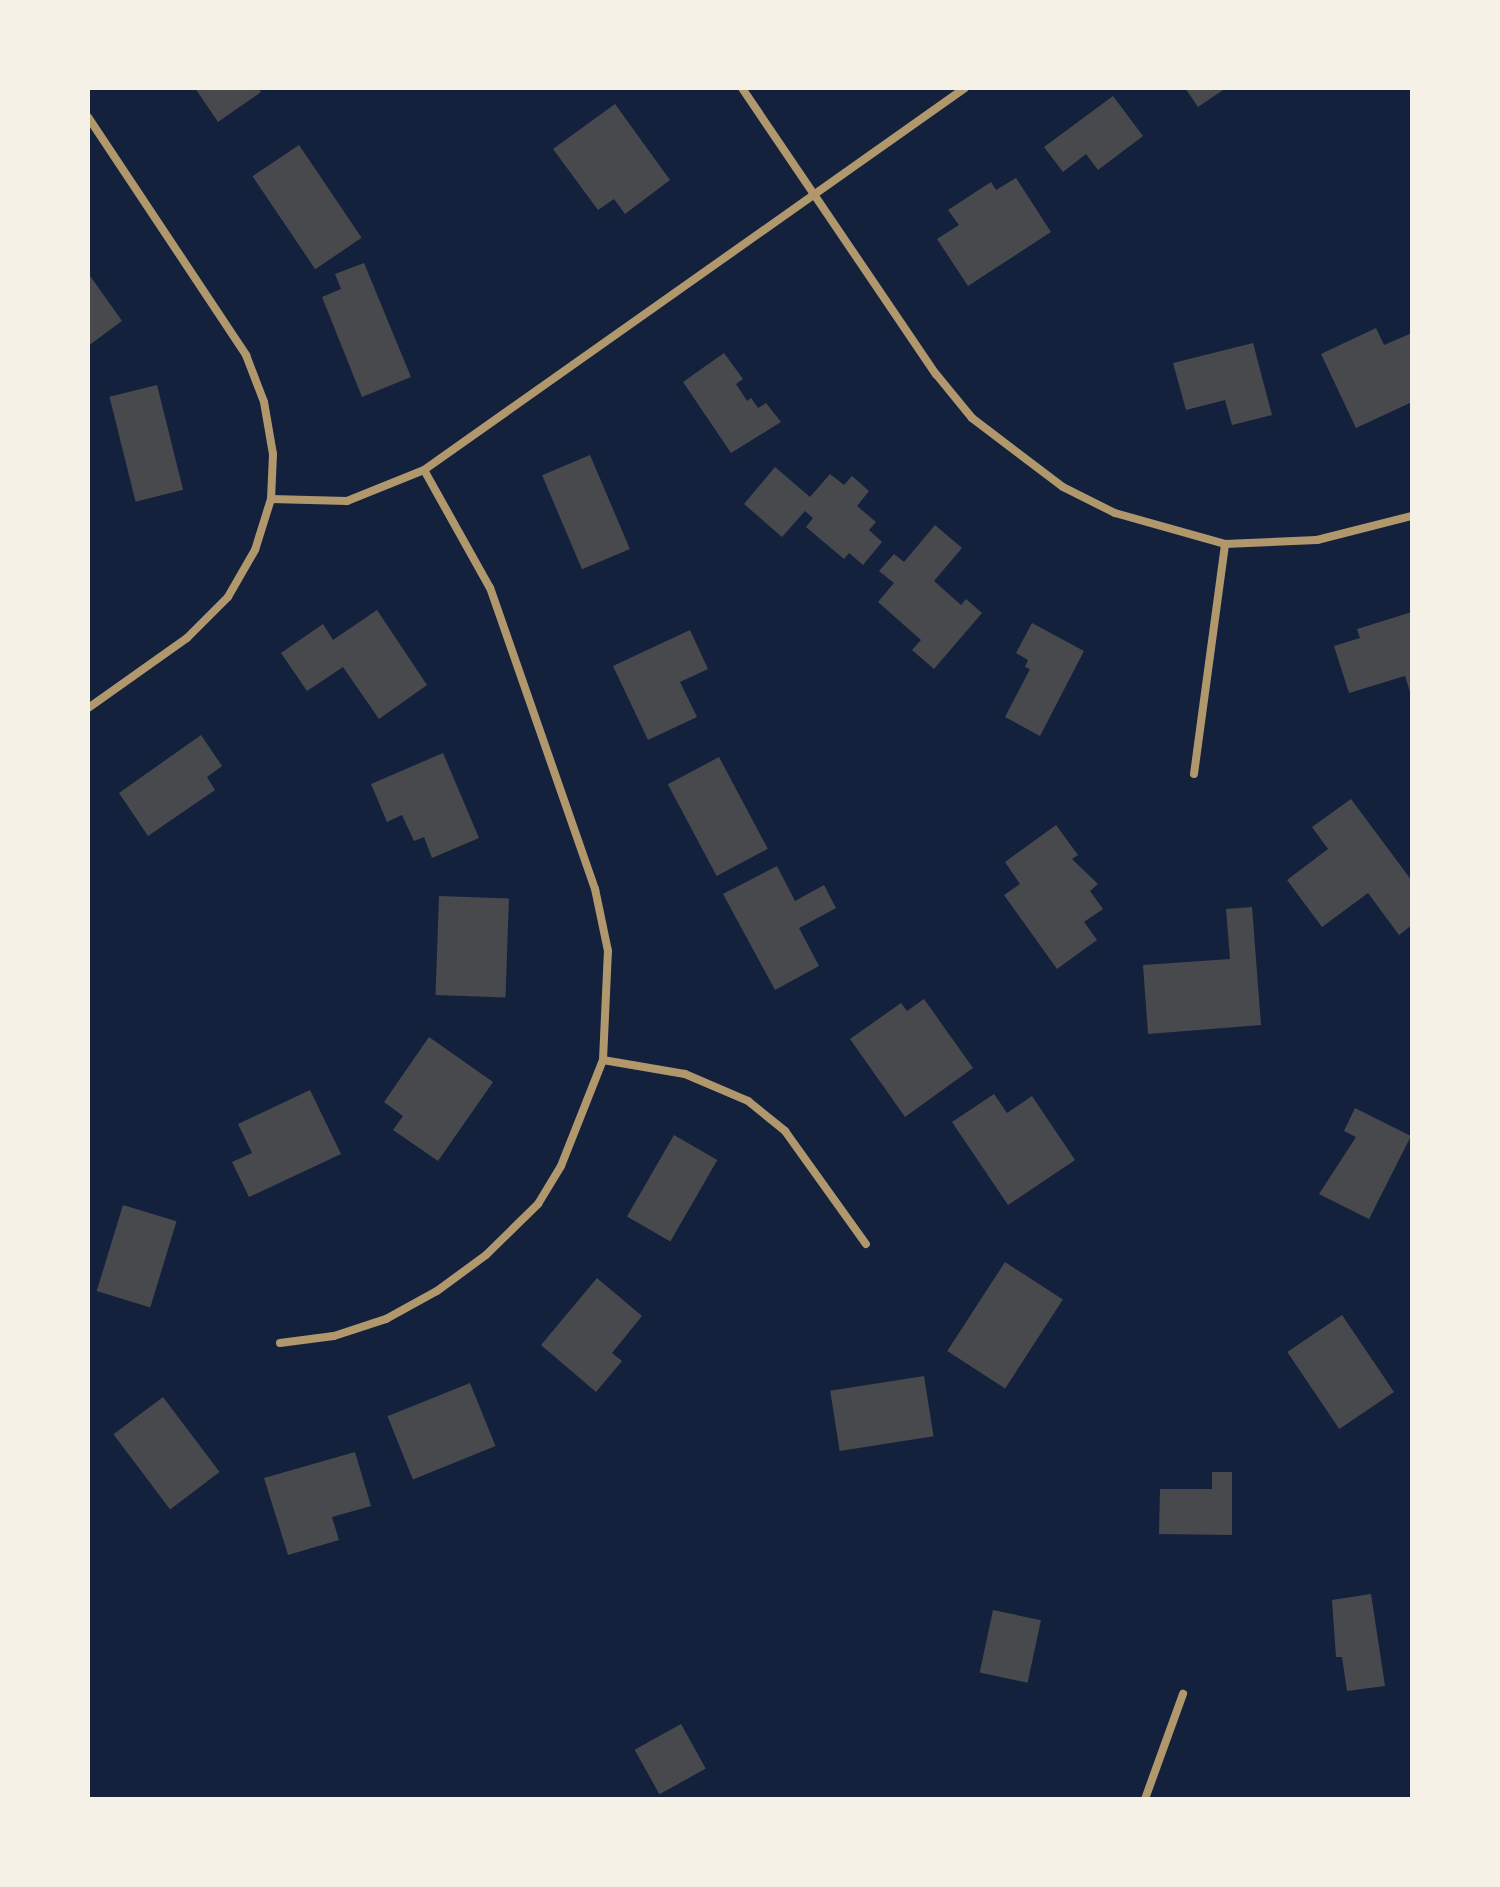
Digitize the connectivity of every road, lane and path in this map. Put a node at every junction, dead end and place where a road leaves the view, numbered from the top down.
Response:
1 (742, 88) edge
2 (965, 88) edge
3 (88, 117) edge
4 (814, 194) junction
5 (424, 470) junction
6 (271, 499) junction
7 (1412, 516) edge
8 (1225, 544) junction
9 (88, 708) edge
10 (1194, 774) dead end
11 (603, 1060) junction
12 (866, 1244) dead end
13 (280, 1343) dead end
14 (1183, 1694) dead end
15 (1145, 1799) edge

1 - 4 street
2 - 4 street
3 - 6 street
4 - 5 street
4 - 8 street
5 - 6 street
5 - 11 street
6 - 9 street
7 - 8 street
8 - 10 street
11 - 12 street
11 - 13 street
14 - 15 street

